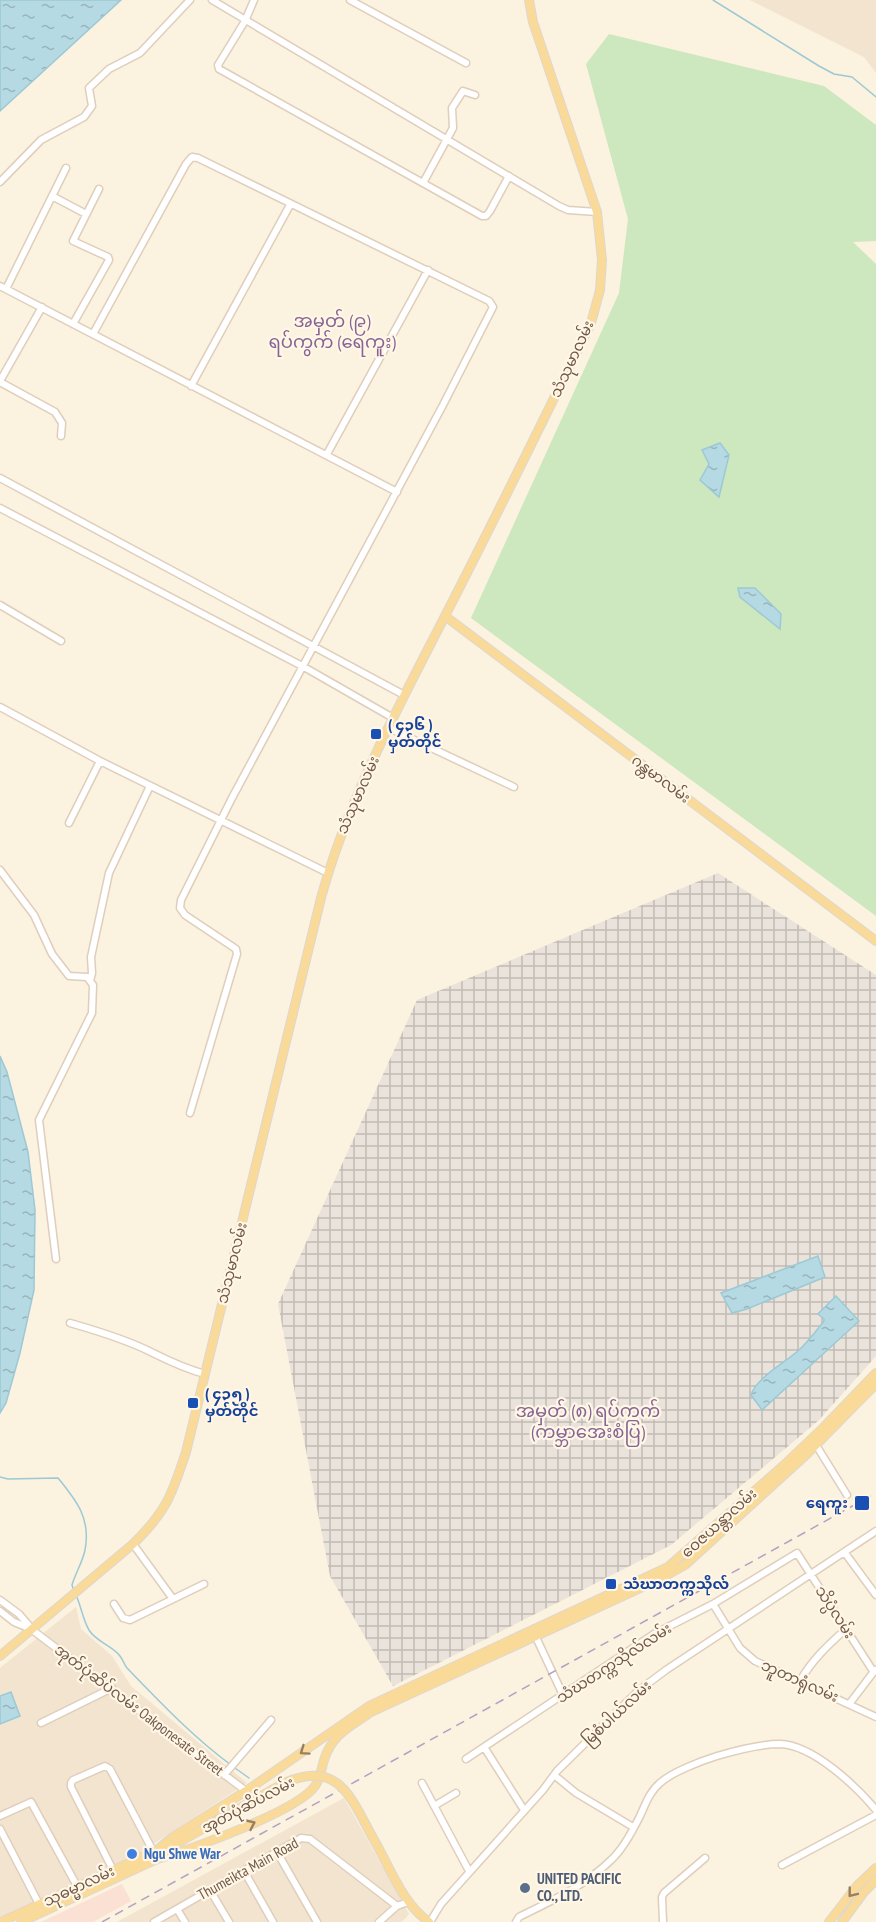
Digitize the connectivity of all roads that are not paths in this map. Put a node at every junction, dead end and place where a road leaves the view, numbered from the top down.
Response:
1 (190, 0) edge
2 (212, 0) edge
3 (254, 0) edge
4 (350, 0) edge
5 (529, 0) edge
6 (245, 21) junction
7 (466, 63) dead end
8 (475, 95) dead end
9 (446, 139) junction
10 (66, 168) dead end
11 (509, 176) junction
12 (0, 182) edge
13 (423, 183) junction
14 (99, 189) dead end
15 (52, 196) junction
16 (290, 205) junction
17 (597, 212) junction
18 (86, 214) junction
19 (428, 270) junction
20 (3, 287) edge
21 (42, 307) junction
22 (74, 324) junction
23 (93, 334) junction
24 (0, 382) edge
25 (191, 387) junction
26 (61, 436) dead end
27 (327, 454) junction
28 (0, 478) edge
29 (397, 492) junction
30 (0, 508) edge
31 (0, 605) edge
32 (445, 616) junction
33 (61, 641) dead end
34 (315, 647) junction
35 (304, 667) junction
36 (404, 695) junction
37 (0, 707) edge
38 (393, 718) junction
39 (389, 728) junction
40 (100, 761) junction
41 (150, 786) junction
42 (514, 787) dead end
43 (221, 820) junction
44 (69, 823) dead end
45 (0, 870) edge
46 (328, 873) junction
47 (876, 941) edge
48 (90, 981) junction
49 (190, 1113) dead end
50 (56, 1259) dead end
51 (70, 1323) dead end
52 (876, 1373) edge
53 (205, 1374) junction
54 (876, 1384) edge
55 (816, 1445) junction
56 (847, 1495) dead end
57 (876, 1532) edge
58 (133, 1544) junction
59 (796, 1553) joint
60 (846, 1553) junction
61 (811, 1576) junction
62 (204, 1584) dead end
63 (876, 1595) edge
64 (173, 1599) junction
65 (0, 1600) edge
66 (114, 1604) dead end
67 (713, 1604) junction
68 (0, 1611) edge
69 (32, 1629) junction
70 (728, 1629) junction
71 (846, 1629) junction
72 (534, 1633) junction
73 (0, 1656) edge
74 (874, 1670) edge
75 (800, 1681) junction
76 (112, 1688) junction
77 (563, 1695) junction
78 (850, 1703) junction
79 (370, 1709) junction
80 (876, 1717) edge
81 (271, 1720) dead end
82 (41, 1723) dead end
83 (484, 1747) junction
84 (466, 1759) dead end
85 (224, 1775) junction
86 (554, 1775) junction
87 (422, 1783) dead end
88 (246, 1791) junction
89 (456, 1793) dead end
90 (434, 1806) junction
91 (524, 1810) junction
92 (876, 1810) edge
93 (876, 1815) edge
94 (0, 1816) edge
95 (633, 1827) junction
96 (0, 1829) edge
97 (172, 1845) joint
98 (277, 1852) junction
99 (155, 1853) junction
100 (705, 1858) dead end
101 (782, 1865) dead end
102 (876, 1868) edge
103 (113, 1869) junction
104 (244, 1871) junction
105 (469, 1871) junction
106 (876, 1880) edge
107 (77, 1886) junction
108 (210, 1890) junction
109 (408, 1902) junction
110 (39, 1904) junction
111 (397, 1906) junction
112 (177, 1909) junction
113 (1, 1921) edge
114 (830, 1921) edge
115 (21, 1922) edge
116 (154, 1922) edge
117 (185, 1922) edge
118 (229, 1922) edge
119 (273, 1922) edge
120 (317, 1922) edge
121 (379, 1922) edge
122 (429, 1922) edge
123 (516, 1922) edge
124 (663, 1922) edge
125 (819, 1922) edge
126 (842, 1922) edge

1 - 12 street
2 - 6 street
3 - 6 street
4 - 7 street
5 - 17 main road, သံသုမာလမ်း
6 - 9 street
6 - 13 street
8 - 9 street
9 - 11 street
9 - 13 street
10 - 15 street
11 - 13 street
11 - 17 street
14 - 18 street
15 - 18 street
15 - 20 street
16 - 19 street
16 - 23 street
16 - 25 street
17 - 32 main road, သံသုမာလမ်း
18 - 22 street
19 - 27 street
19 - 29 street
20 - 21 street
21 - 22 street
21 - 24 street
22 - 23 street
23 - 25 street
24 - 26 street
25 - 27 street
27 - 29 street
28 - 34 street
29 - 34 street
30 - 35 street
31 - 33 street
32 - 36 main road, သံသုမာလမ်း
32 - 47 main road, ဂန္တမာလမ်း
34 - 35 street
34 - 36 street
35 - 38 street
35 - 43 street
36 - 38 main road, သံသုမာလမ်း
37 - 40 street
38 - 39 main road, သံသုမာလမ်း
39 - 42 street
39 - 46 main road, သံသုမာလမ်း
40 - 41 street
40 - 44 street
41 - 43 street
41 - 48 street
43 - 46 street
43 - 49 street
45 - 48 street
46 - 53 main road, သံသုမာလမ်း
48 - 50 street
51 - 53 street
52 - 72 main road, ဝေဇယန္တာလမ်း
53 - 58 main road, သံသုမာလမ်း
54 - 55 main road, ဝေဇယန္တာလမ်း
55 - 56 street
55 - 72 main road, ဝေဇယန္တာလမ်း
57 - 60 street, မြစံပါယ်လမ်း
58 - 64 street
58 - 69 main road, သံသုမာလမ်း
59 - 61 street, သိပ္ပံလမ်း
59 - 67 street, သံဃတက္ကသိုလ်လမ်း
60 - 61 street, မြစံပါယ်လမ်း
60 - 63 street
61 - 70 street, မြစံပါယ်လမ်း
61 - 71 street, သိပ္ပံလမ်း
62 - 64 street
64 - 66 street
65 - 69 street
67 - 70 street, ဘူတာရုံလမ်း
67 - 77 street, သံဃတက္ကသိုလ်လမ်း
68 - 69 street
69 - 73 main road, သံသုမာလမ်း
69 - 76 street, အုတ်ပုံဆိပ်လမ်း Oakponesate Street
70 - 75 street, ဘူတာရုံလမ်း
70 - 86 street, မြစံပါယ်လမ်း
71 - 74 street, သိပ္ပံလမ်း
71 - 75 street
72 - 77 street
72 - 79 main road, ဝေဇယန္တာလမ်း
74 - 78 street
75 - 78 street, ဘူတာရုံလမ်း
76 - 82 street
76 - 85 street, အုတ်ပုံဆိပ်လမ်း Oakponesate Street
77 - 83 street, သံဃတက္ကသိုလ်လမ်း
78 - 80 street, ဘူတာရုံလမ်း
79 -> 88 main road, သုဓမ္မာလမ်း
99 -> 79 main road, သုဓမ္မာလမ်း
81 - 85 street
83 - 84 street, သံဃတက္ကသိုလ်လမ်း
83 - 91 street
85 - 88 street, အုတ်ပုံဆိပ်လမ်း Oakponesate Street
86 - 91 street, မြစံပါယ်လမ်း
86 - 95 street
87 - 90 street
88 - 99 main road, သုဓမ္မာလမ်း
89 - 90 street
90 - 105 street
91 - 105 street, မြစံပါယ်လမ်း
92 - 95 street
93 - 101 street
94 - 107 street
95 - 123 street
96 - 110 street
97 - 99 main road, သုဓမ္မာလမ်း
97 - 109 main road, အုတ်ပုံဆိပ်လမ်း, bridge
98 - 104 street, Thumeikta Main Road
98 - 111 street, Thumeikta Main Road
98 - 120 street
99 - 103 main road, သုဓမ္မာလမ်း
99 - 103 street
99 - 115 main road, သုဓမ္မာလမ်း
100 - 124 street
102 -> 114 main road
103 - 107 main road, သုဓမ္မာလမ်း
104 - 108 street, Thumeikta Main Road
104 - 119 street
105 - 122 street, မြစံပါယ်လမ်း
106 - 126 main road
107 - 110 main road, သုဓမ္မာလမ်း
108 - 112 street, Thumeikta Main Road
108 - 118 street
109 - 111 street
109 - 122 main road, အုတ်ပုံဆိပ်လမ်း
110 - 113 main road, သုဓမ္မာလမ်း
111 - 121 street
112 - 116 street, Thumeikta Main Road
112 - 117 street
114 - 125 main road

